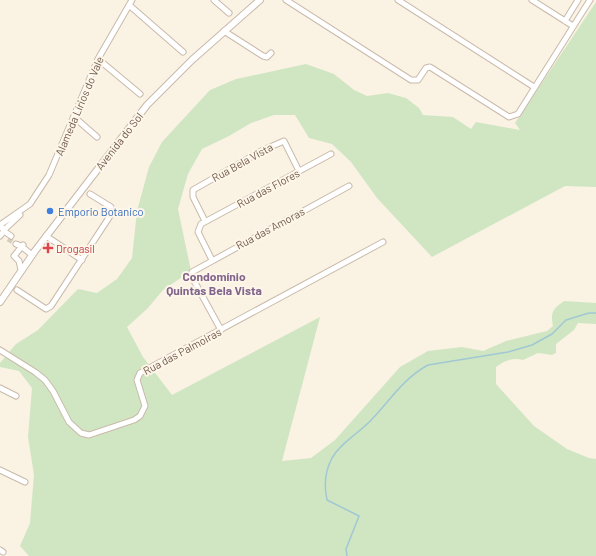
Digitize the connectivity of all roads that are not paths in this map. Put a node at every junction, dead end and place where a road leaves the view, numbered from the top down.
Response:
1 (214, 0) edge
2 (260, 0) edge
3 (286, 0) edge
4 (398, 0) edge
5 (532, 0) edge
6 (578, 0) edge
7 (590, 0) edge
8 (131, 2) edge
9 (229, 13) dead end
10 (565, 21) junction
11 (572, 26) junction
12 (224, 31) junction
13 (183, 52) dead end
14 (271, 53) dead end
15 (98, 59) junction
16 (534, 87) junction
17 (140, 94) dead end
18 (74, 117) junction
19 (97, 136) dead end
20 (331, 154) dead end
21 (300, 171) junction
22 (349, 186) dead end
23 (90, 194) dead end
24 (205, 221) junction
25 (2, 231) edge
26 (46, 236) junction
27 (10, 238) tunnel mouth
28 (383, 242) dead end
29 (33, 253) junction
30 (14, 255) junction
31 (82, 260) junction
32 (212, 260) junction
33 (26, 263) junction
34 (21, 270) junction
35 (17, 290) dead end
36 (0, 302) edge
37 (221, 330) junction
38 (0, 350) edge
39 (0, 388) edge
40 (16, 396) dead end
41 (0, 470) edge
42 (25, 482) dead end

1 - 9 street
2 - 12 street, Avenida do Sol
3 - 16 street
4 - 16 street
5 - 10 street
6 - 10 street
7 - 11 street
8 - 13 street
8 - 15 street, Alameda Lírios do Vale
10 - 11 street
11 - 16 street
12 - 14 street
12 - 26 street, Avenida do Sol
15 - 17 street
15 - 18 street, Alameda Lírios do Vale
18 - 19 street
18 - 25 street, Alameda Lírios do Vale
20 - 21 street, Rua das Flores
21 - 24 street, Rua das Flores
21 - 24 street, Rua Bela Vista
22 - 32 street, Rua das Amoras
23 - 31 street
24 - 32 street
25 - 27 street
26 - 29 street, Avenida do Sol
26 - 31 street
28 - 37 street, Rua das Palmoiras
29 - 30 street
29 - 33 street, Avenida do Sol
30 - 33 street
30 - 34 street
31 - 35 street
32 - 37 street, Rua das Amoras
33 - 34 street, Avenida do Sol
34 - 36 street, Avenida do Sol
37 - 38 street, Rua das Palmoiras
39 - 40 street
41 - 42 street

